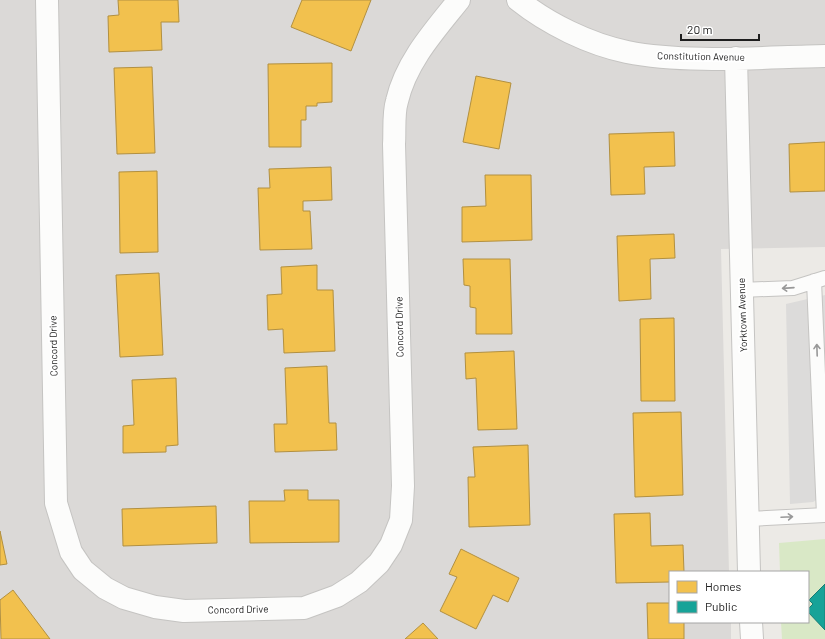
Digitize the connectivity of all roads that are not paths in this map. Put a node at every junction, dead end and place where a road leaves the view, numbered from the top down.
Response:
1 (47, 0) edge
2 (459, 0) edge
3 (518, 0) edge
4 (825, 56) edge
5 (736, 58) junction
6 (820, 279) edge
7 (741, 290) junction
8 (825, 515) edge
9 (749, 519) junction
10 (749, 571) edge
11 (751, 623) edge
12 (752, 639) edge

1 - 2 street, Concord Drive
3 - 5 street, Constitution Avenue
4 - 5 street, Constitution Avenue
5 - 7 street, Yorktown Avenue
6 -> 7 lane
8 -> 6 lane
7 - 9 street, Yorktown Avenue
9 -> 8 lane
9 - 10 street, Yorktown Avenue
11 - 12 street

